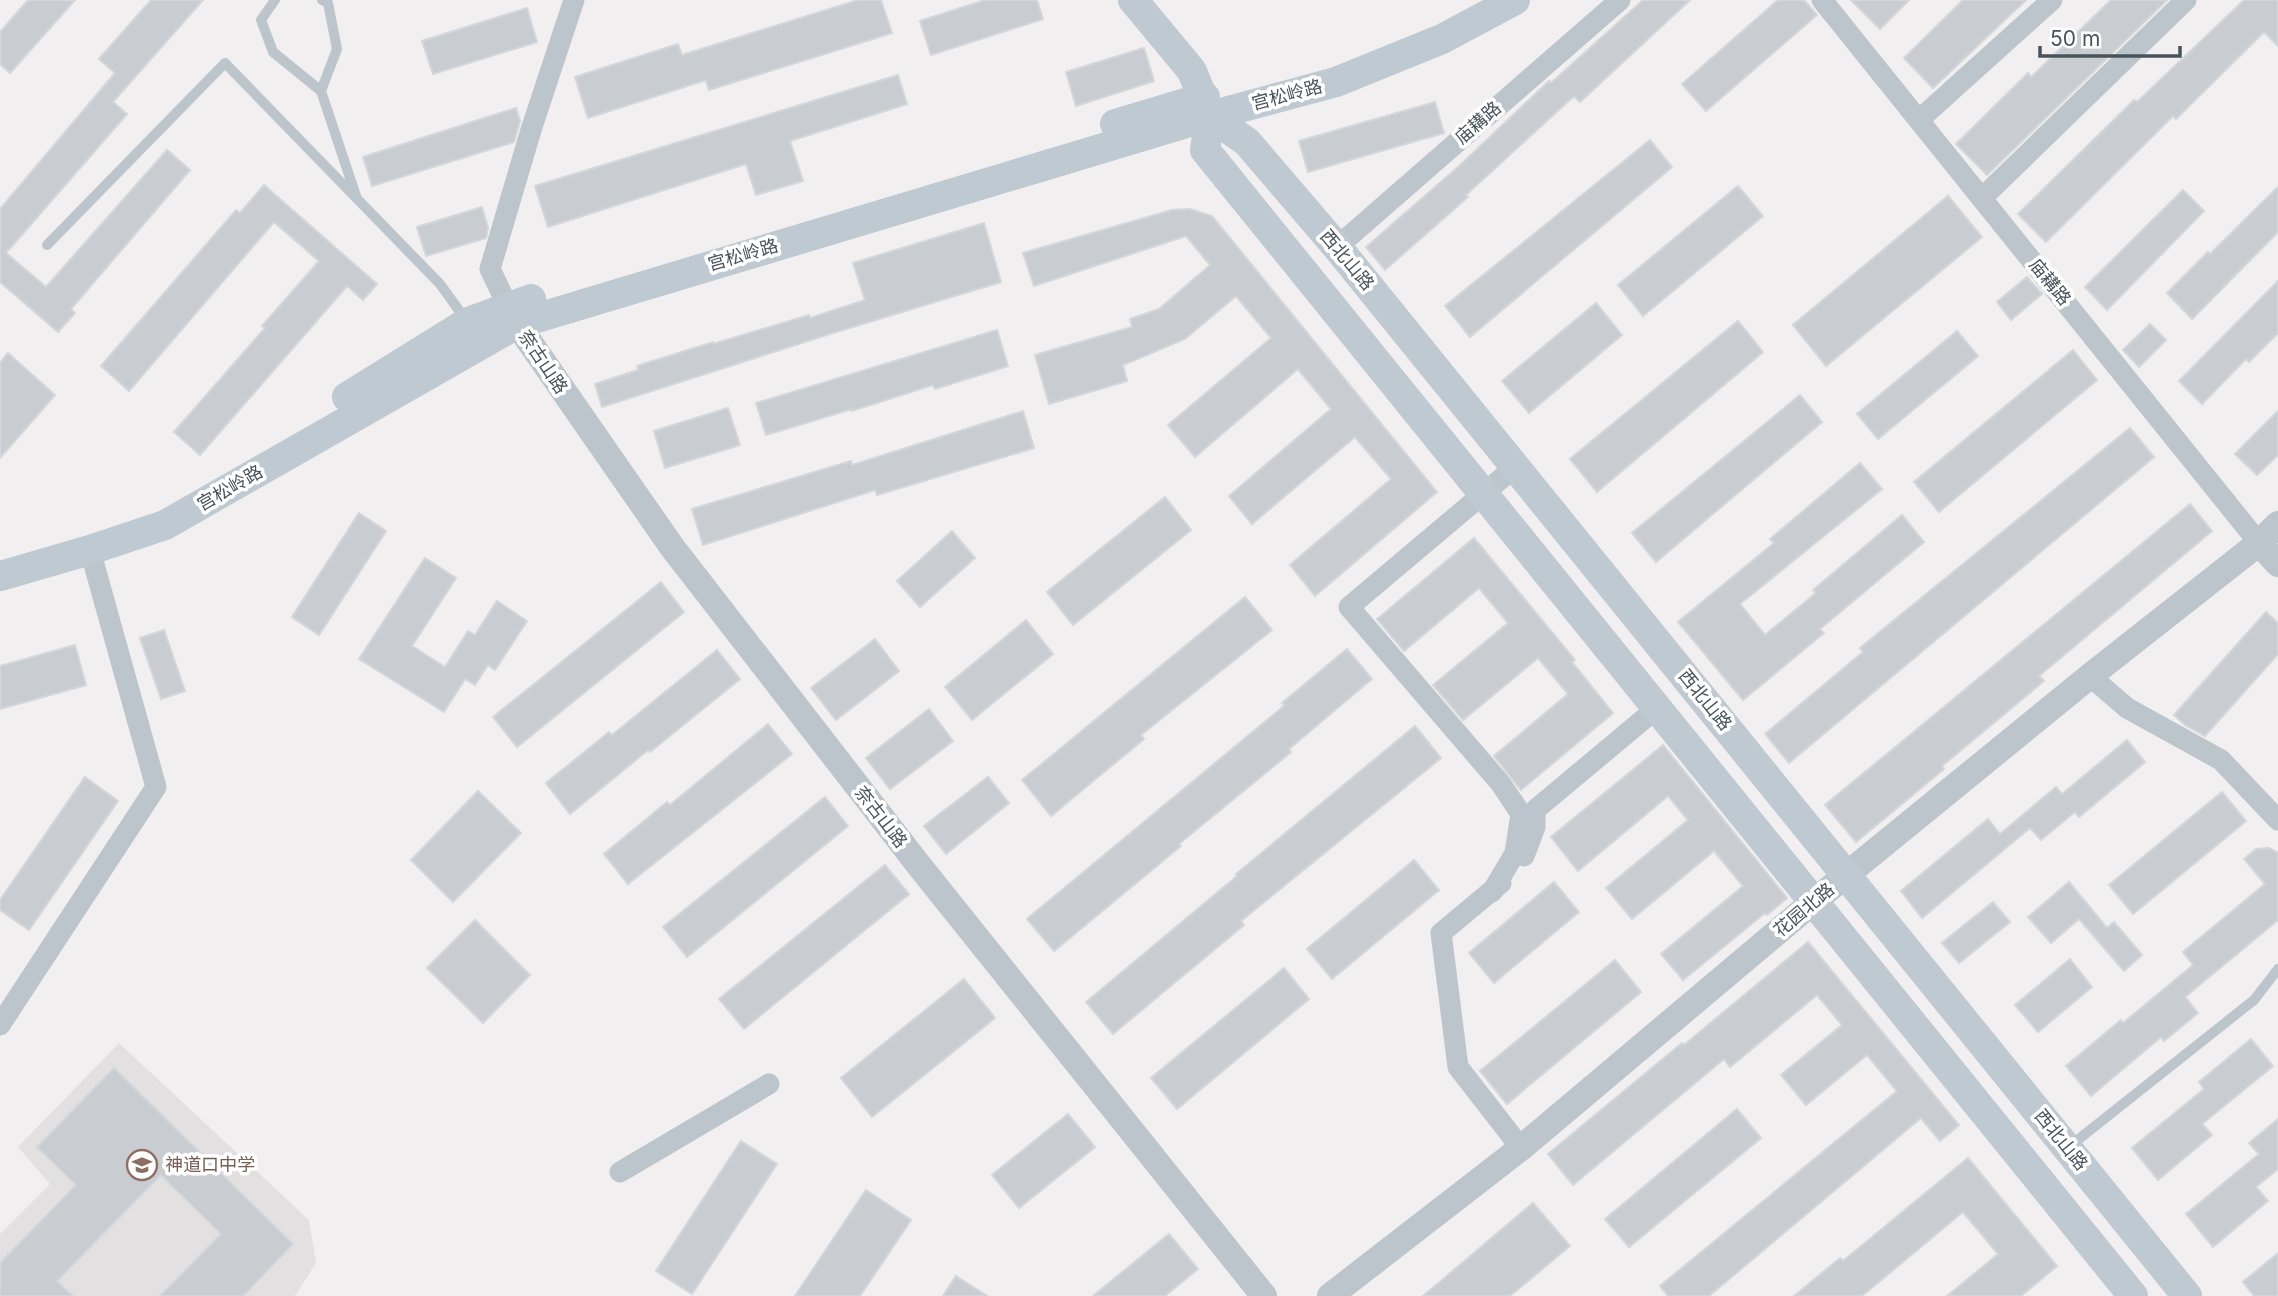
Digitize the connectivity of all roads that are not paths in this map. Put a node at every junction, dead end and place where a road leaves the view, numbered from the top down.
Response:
1 (275, 0) edge
2 (322, 0) edge
3 (574, 0) edge
4 (1133, 0) edge
5 (1480, 0) edge
6 (1515, 0) edge
7 (1620, 0) edge
8 (1822, 0) edge
9 (2052, 0) edge
10 (2186, 0) edge
11 (321, 91) junction
12 (1206, 107) junction
13 (1920, 119) junction
14 (1982, 198) junction
15 (357, 199) junction
16 (47, 245) dead end
17 (1337, 247) junction
18 (512, 315) junction
19 (475, 332) junction
20 (1516, 467) junction
21 (1482, 495) junction
22 (2278, 524) edge
23 (2259, 543) junction
24 (90, 550) junction
25 (0, 558) edge
26 (2278, 564) edge
27 (0, 576) edge
28 (2090, 676) junction
29 (1657, 708) junction
30 (2278, 820) edge
31 (1847, 875) junction
32 (1492, 892) junction
33 (1813, 902) junction
34 (2278, 969) edge
35 (0, 1025) edge
36 (769, 1084) dead end
37 (1521, 1148) junction
38 (2068, 1148) junction
39 (620, 1172) dead end
40 (1264, 1296) edge
41 (1330, 1296) edge
42 (2133, 1296) edge
43 (2187, 1296) edge

1 - 11 lane
2 - 11 lane
3 - 18 street
4 - 12 main road
5 - 12 main road
6 - 12 main road, 宫松岭路
7 - 17 street, 庙耩路
8 - 13 street, 庙耩路
9 - 13 street
10 - 14 street
11 - 15 lane
12 - 17 main road, 西北山路
12 - 18 main road, 宫松岭路
12 - 21 main road
13 - 14 street, 庙耩路
14 - 23 street, 庙耩路
15 - 16 lane
15 - 19 lane
17 - 20 main road, 西北山路
18 - 19 main road, 宫松岭路
18 - 40 street, 奈古山路
19 - 24 main road, 宫松岭路
19 - 25 main road
20 - 21 street
20 - 31 main road, 西北山路
21 - 29 main road
21 - 32 street
22 - 23 street, 花园北路
23 - 26 street, 庙耩路
23 - 28 street, 花园北路
24 - 27 main road, 宫松岭路
24 - 35 street
28 - 30 street
28 - 31 street, 花园北路
29 - 32 street
29 - 33 main road
31 - 33 street, 花园北路
31 - 38 main road, 西北山路
32 - 37 street
33 - 37 street, 花园北路
33 - 42 main road
34 - 38 lane
36 - 39 street
37 - 41 street, 花园北路
38 - 43 main road, 西北山路

